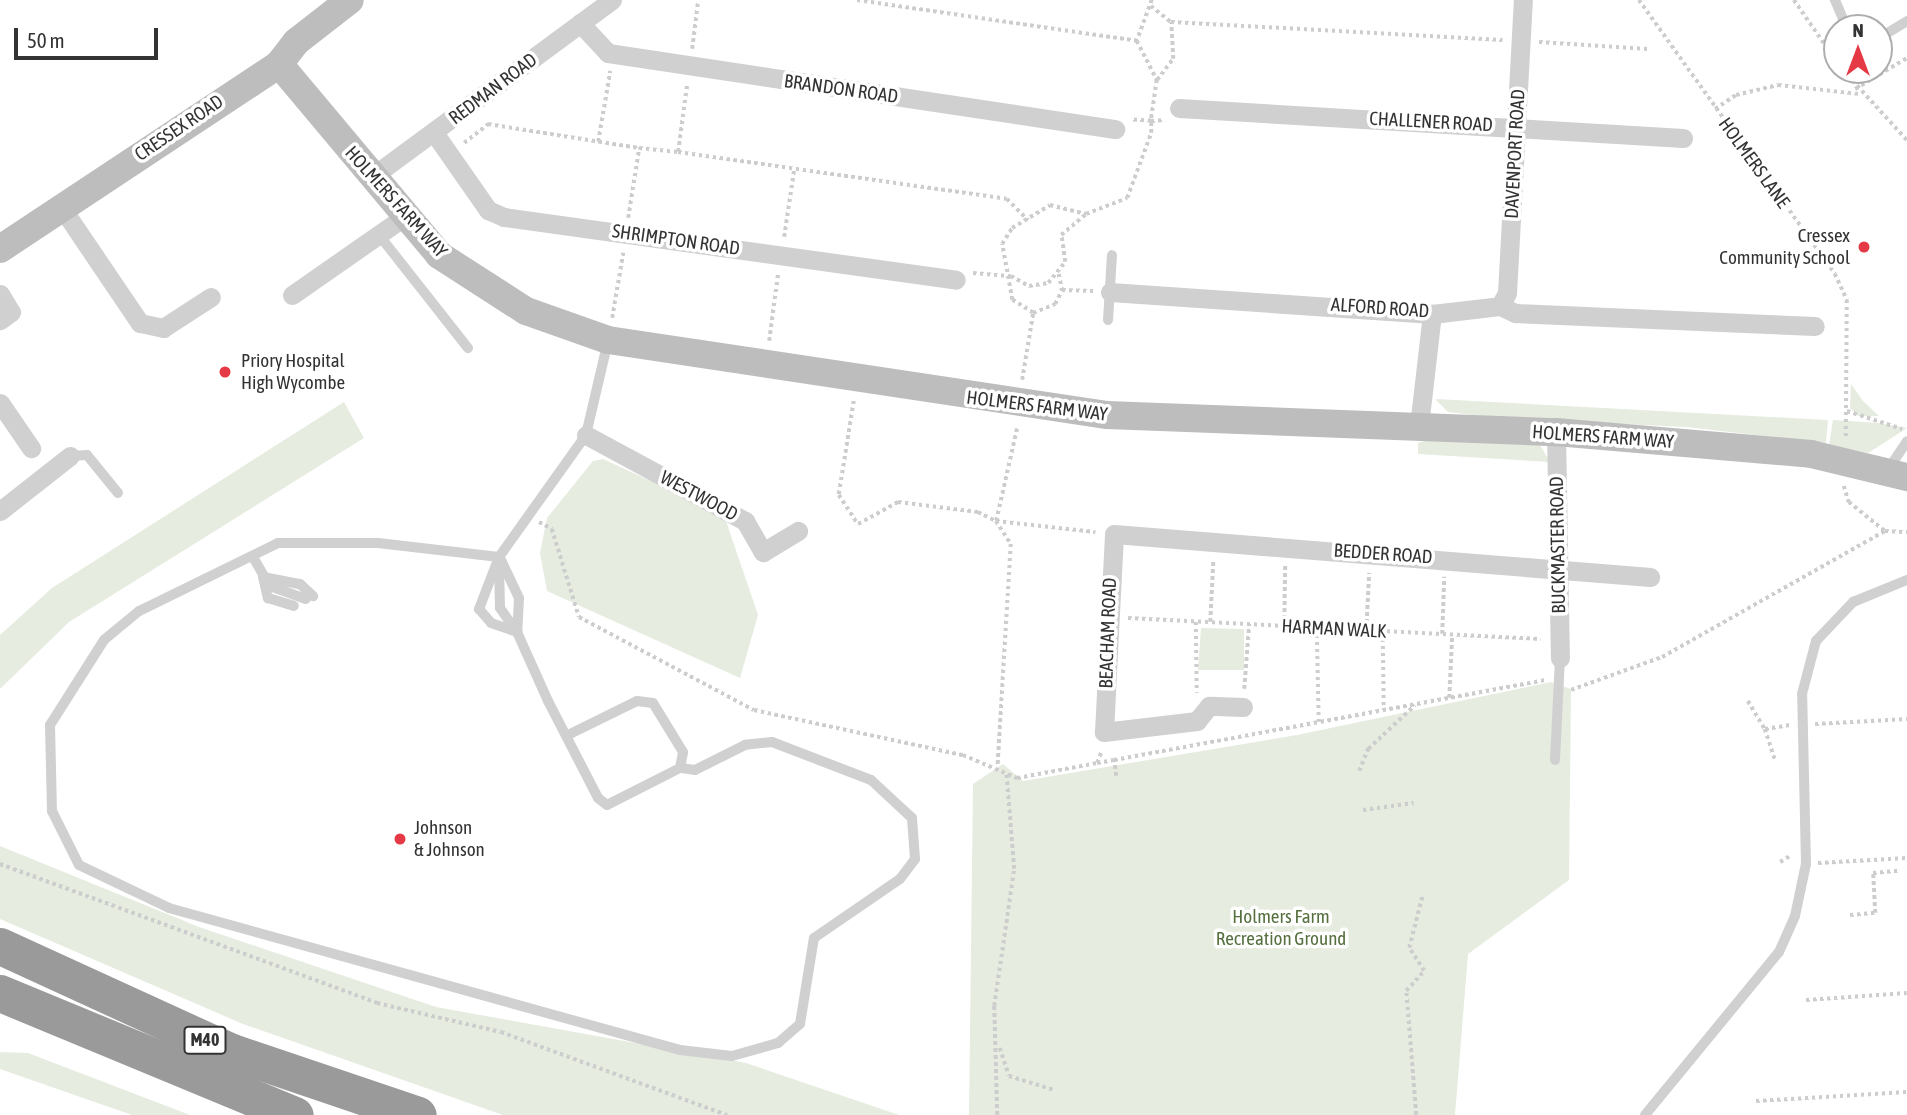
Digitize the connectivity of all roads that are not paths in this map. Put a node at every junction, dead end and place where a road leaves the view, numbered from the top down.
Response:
1 (350, 0) edge
2 (612, 0) edge
3 (1523, 0) edge
4 (580, 23) junction
5 (279, 64) junction
6 (1180, 108) road end
7 (1517, 127) junction
8 (1115, 129) dead end
9 (435, 134) junction
10 (1683, 138) dead end
11 (373, 176) junction
12 (62, 208) junction
13 (404, 217) junction
14 (379, 235) junction
15 (0, 249) edge
16 (1112, 255) dead end
17 (957, 280) road end
18 (1110, 292) junction
19 (0, 294) edge
20 (292, 295) dead end
21 (211, 297) dead end
22 (1500, 306) junction
23 (1432, 314) junction
24 (0, 320) edge
25 (1108, 320) dead end
26 (1815, 326) dead end
27 (608, 340) junction
28 (468, 348) dead end
29 (0, 403) edge
30 (1419, 426) junction
31 (1556, 432) junction
32 (586, 435) junction
33 (1907, 441) edge
34 (31, 448) dead end
35 (70, 456) joint
36 (1897, 475) edge
37 (118, 493) dead end
38 (0, 511) edge
39 (798, 531) dead end
40 (1114, 534) joint
41 (253, 557) junction
42 (499, 557) junction
43 (1559, 566) junction
44 (263, 577) junction
45 (1650, 577) dead end
46 (1907, 580) edge
47 (310, 597) dead end
48 (294, 606) dead end
49 (517, 632) junction
50 (1560, 649) joint
51 (1243, 708) road end
52 (566, 736) junction
53 (1555, 760) dead end
54 (680, 768) junction
55 (0, 946) edge
56 (0, 993) edge
57 (295, 1115) edge
58 (418, 1115) edge
59 (1645, 1115) edge

1 - 5 street, CRESSEX ROAD
2 - 4 street, REDMAN ROAD
3 - 7 street, DAVENPORT ROAD
4 - 8 street, BRANDON ROAD
4 - 9 street, REDMAN ROAD
5 - 11 street, HOLMERS FARM WAY
5 - 12 street, CRESSEX ROAD
6 - 7 street, CHALLENER ROAD
7 - 10 street, CHALLENER ROAD
7 - 22 street, DAVENPORT ROAD
9 - 11 street, REDMAN ROAD
9 - 17 street, SHRIMPTON ROAD
11 - 13 street, HOLMERS FARM WAY
12 - 15 street, CRESSEX ROAD
12 - 21 street
13 - 14 street
13 - 27 street, HOLMERS FARM WAY
14 - 20 street
14 - 28 lane
16 - 18 lane
18 - 23 street, ALFORD ROAD
18 - 25 lane
19 - 24 street
22 - 23 street, ALFORD ROAD
22 - 26 street, ALFORD ROAD
23 - 30 street
27 - 30 street, HOLMERS FARM WAY
27 - 32 lane
29 - 34 street
30 - 31 street, HOLMERS FARM WAY
31 - 36 street, HOLMERS FARM WAY
31 - 43 street, BUCKMASTER ROAD
32 - 39 street, WESTWOOD
32 - 42 lane
33 - 36 lane
35 - 37 lane
35 - 38 street
40 - 43 street, BEDDER ROAD
40 - 51 street, BEACHAM ROAD
41 - 42 lane
41 - 44 lane
41 - 54 lane
42 - 49 lane
42 - 49 lane
42 - 49 lane
43 - 45 street, BEDDER ROAD
43 - 50 street, BUCKMASTER ROAD
44 - 47 lane
44 - 48 lane
46 - 59 lane
49 - 52 lane
50 - 53 lane
52 - 54 lane
52 - 54 lane
55 - 58 highway, M40
56 - 57 highway, M40

